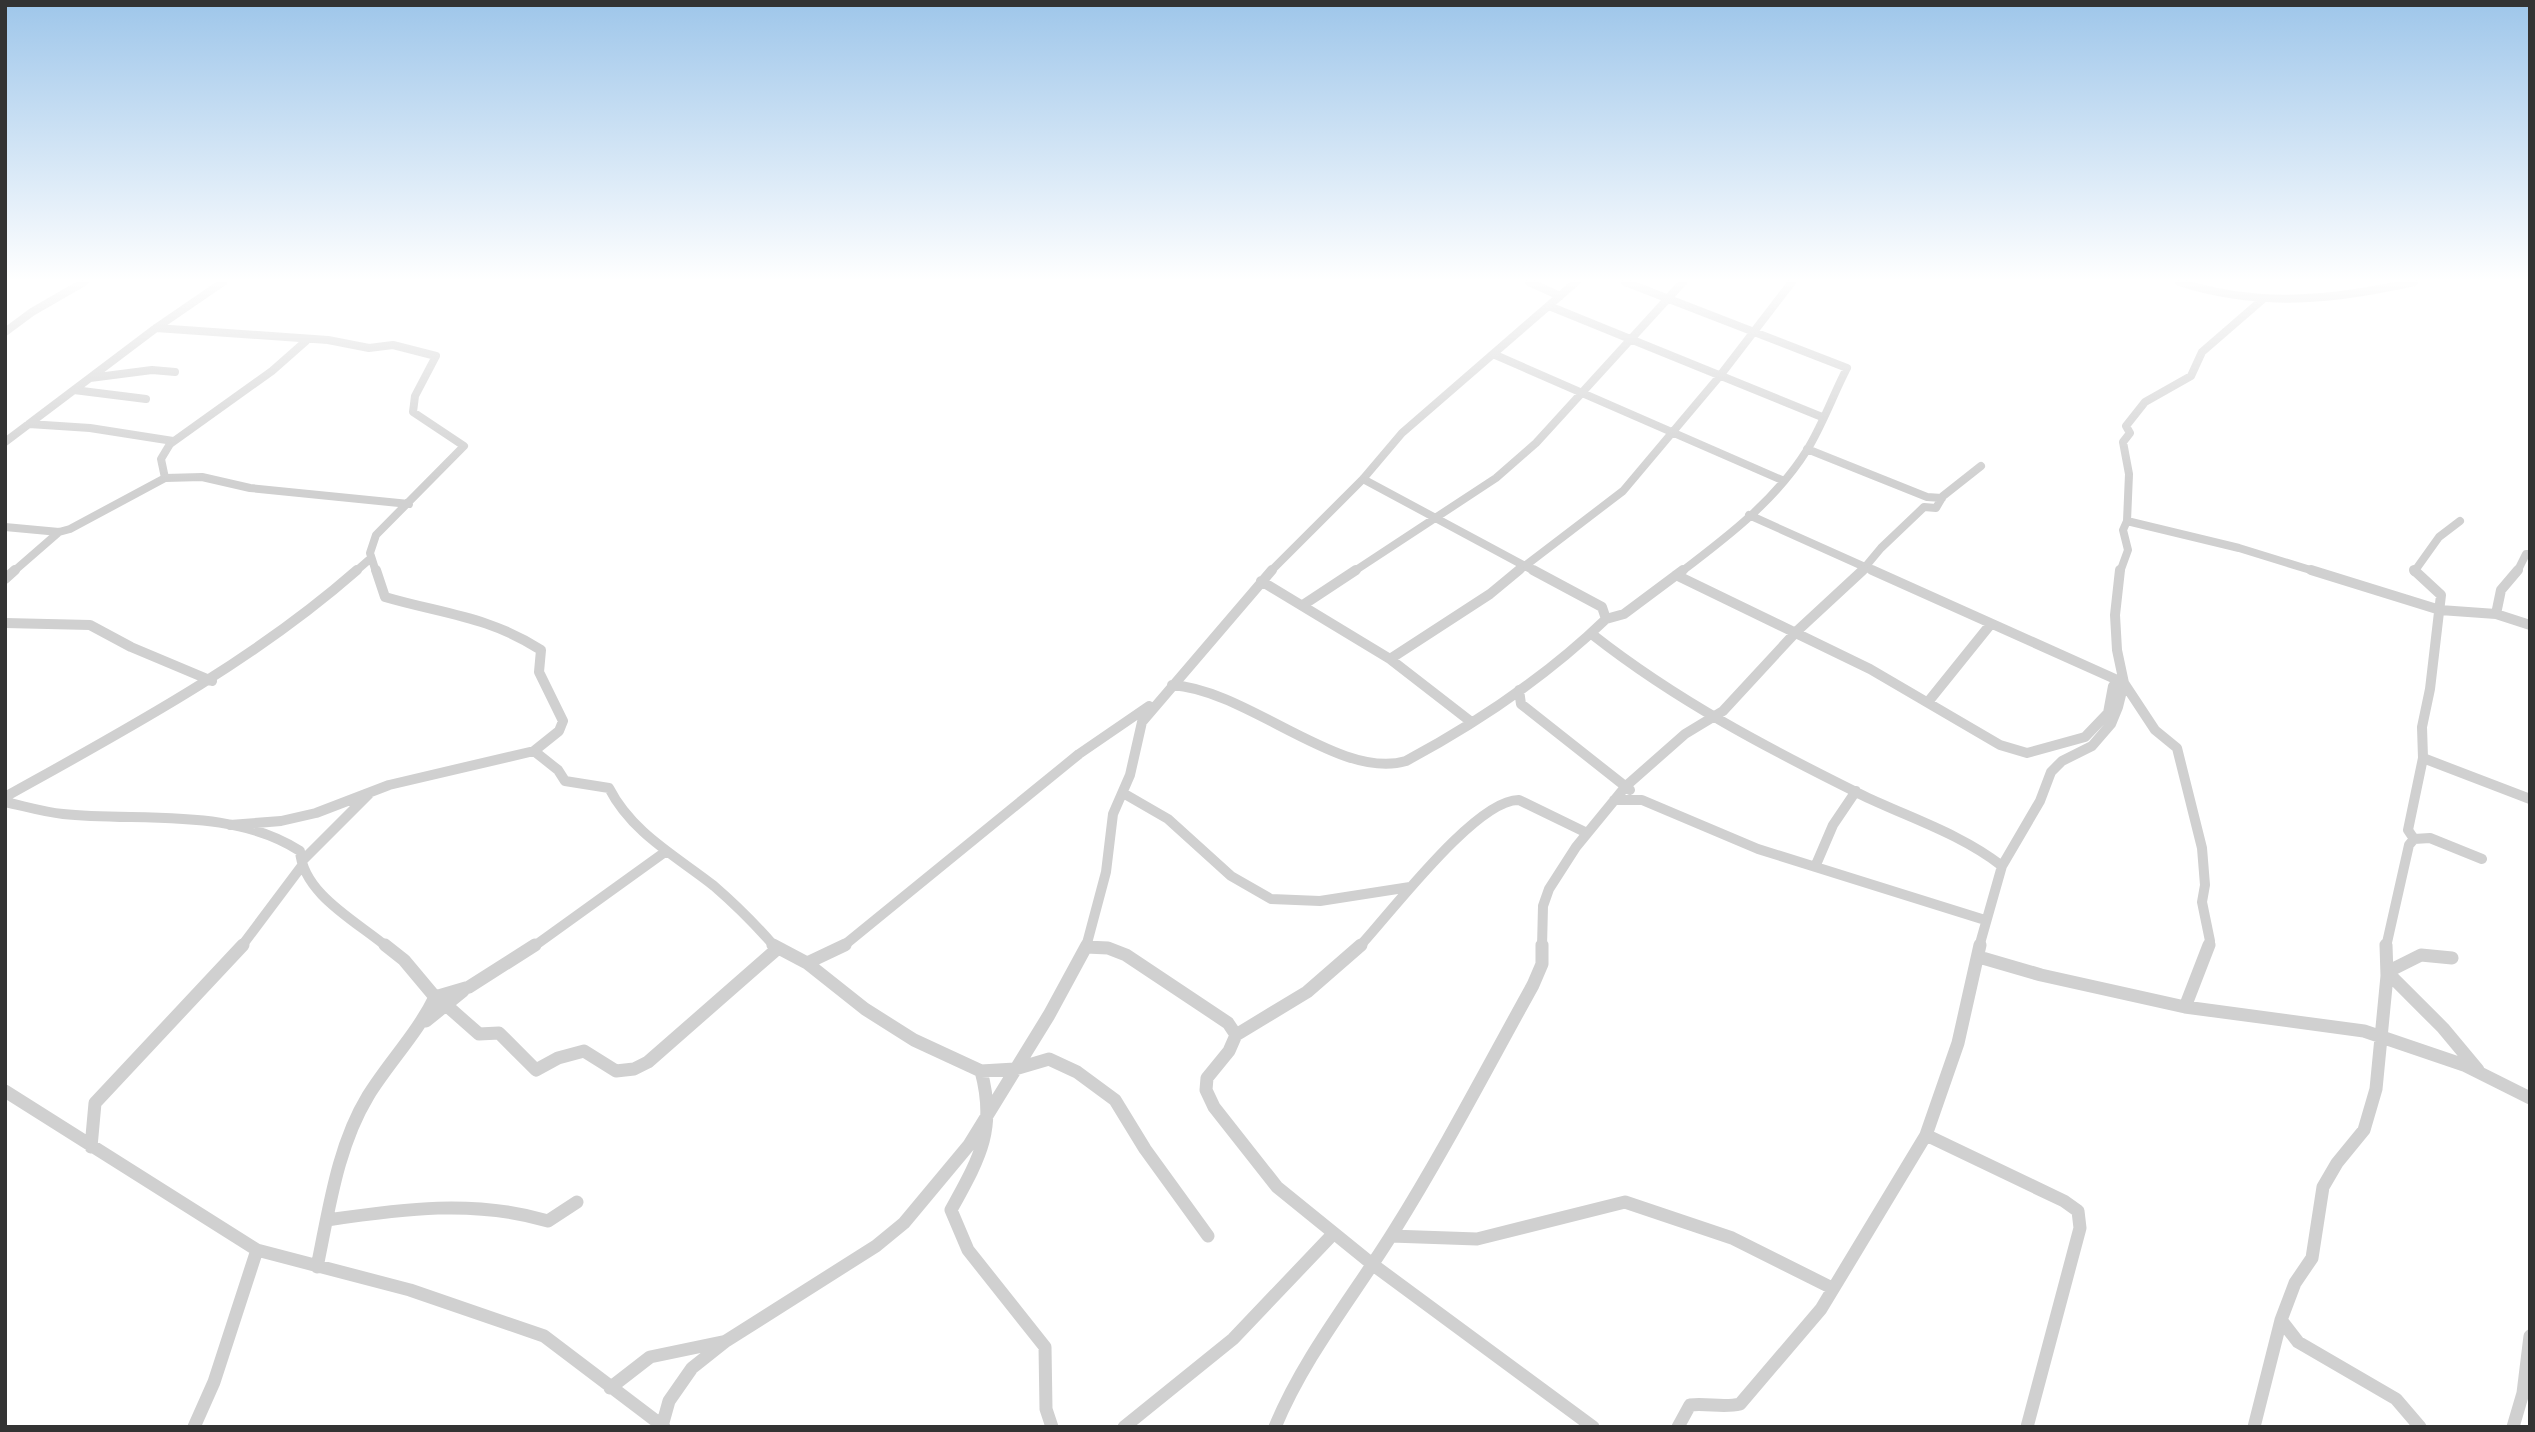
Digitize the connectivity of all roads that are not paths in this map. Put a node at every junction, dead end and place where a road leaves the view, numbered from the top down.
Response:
1 (129, 349) edge
2 (299, 349) edge
3 (408, 349) edge
4 (1499, 349) edge
5 (1623, 349) edge
6 (1652, 349) edge
7 (1742, 349) edge
8 (1799, 349) edge
9 (2206, 349) edge
10 (1493, 354) junction
11 (175, 372) dead end
12 (1720, 377) junction
13 (89, 379) junction
14 (74, 390) junction
15 (1583, 393) junction
16 (146, 398) dead end
17 (1822, 417) junction
18 (29, 425) junction
19 (1674, 433) junction
20 (5, 442) edge
21 (173, 442) junction
22 (1807, 449) junction
23 (1980, 466) dead end
24 (165, 478) junction
25 (1363, 479) junction
26 (1784, 481) junction
27 (1942, 498) junction
28 (409, 504) junction
29 (1749, 515) junction
30 (1436, 520) junction
31 (2460, 521) dead end
32 (2127, 522) junction
33 (5, 527) edge
34 (59, 532) junction
35 (2530, 554) edge
36 (371, 558) junction
37 (1524, 566) junction
38 (1864, 568) junction
39 (1676, 575) junction
40 (5, 579) edge
41 (1261, 581) junction
42 (1303, 605) junction
43 (2440, 610) junction
44 (2496, 614) junction
45 (1606, 619) junction
46 (5, 623) edge
47 (1990, 625) junction
48 (2530, 625) edge
49 (1796, 632) junction
50 (1592, 635) junction
51 (1390, 659) junction
52 (212, 681) junction
53 (2124, 683) junction
54 (1172, 685) junction
55 (1519, 690) junction
56 (1156, 702) junction
57 (1928, 702) junction
58 (1710, 718) junction
59 (1470, 721) junction
60 (534, 751) junction
61 (2423, 758) junction
62 (1626, 786) junction
63 (372, 791) junction
64 (1856, 791) junction
65 (1123, 793) junction
66 (5, 799) edge
67 (2530, 799) edge
68 (1614, 800) junction
69 (1642, 800) junction
70 (230, 825) junction
71 (1587, 833) junction
72 (2414, 839) junction
73 (665, 852) junction
74 (2482, 859) dead end
75 (302, 863) junction
76 (2002, 866) junction
77 (1815, 867) junction
78 (1411, 887) junction
79 (1985, 920) junction
80 (1086, 947) junction
81 (777, 949) junction
82 (1979, 957) junction
83 (2452, 958) dead end
84 (807, 963) junction
85 (2387, 972) junction
86 (469, 987) junction
87 (435, 997) junction
88 (446, 1005) junction
89 (2185, 1007) junction
90 (422, 1024) junction
91 (1236, 1035) junction
92 (2382, 1036) junction
93 (1015, 1069) junction
94 (981, 1071) junction
95 (2480, 1073) junction
96 (5, 1091) edge
97 (2530, 1098) edge
98 (988, 1111) junction
99 (1926, 1135) junction
100 (91, 1147) junction
101 (577, 1202) dead end
102 (327, 1220) junction
103 (1333, 1234) junction
104 (1208, 1236) dead end
105 (1391, 1236) junction
106 (257, 1250) junction
107 (1372, 1264) junction
108 (317, 1267) junction
109 (1832, 1288) junction
110 (2281, 1320) junction
111 (2530, 1336) edge
112 (726, 1341) junction
113 (610, 1388) junction
114 (2527, 1395) edge
115 (663, 1426) edge
116 (194, 1427) edge
117 (1052, 1427) edge
118 (1124, 1427) edge
119 (1275, 1427) edge
120 (1593, 1427) edge
121 (1678, 1427) edge
122 (2027, 1427) edge
123 (2254, 1427) edge
124 (2420, 1427) edge
125 (2513, 1427) edge

1 - 13 street
2 - 21 street
3 - 28 street
4 - 10 street
5 - 15 street
6 - 12 street
7 - 12 street
8 - 17 street
9 - 32 street
10 - 15 street
10 - 25 street
11 - 13 street
12 - 17 street
12 - 19 street
13 - 14 street
14 - 16 street
14 - 18 street
15 - 19 street
15 - 30 street
17 - 22 street
18 - 20 street
18 - 21 street
19 - 26 street
19 - 37 street
21 - 24 street
22 - 26 street
22 - 27 street
23 - 27 street
24 - 28 street
24 - 34 street
25 - 30 street
25 - 41 street
26 - 29 street
27 - 38 street
28 - 36 street
29 - 38 street
29 - 39 street
30 - 37 street
30 - 42 street
31 - 43 street
32 - 43 street
32 - 53 street
33 - 34 street
34 - 40 street
35 - 44 street
36 - 52 street
36 - 60 street
37 - 45 street
37 - 51 street
38 - 47 street
38 - 49 street
39 - 45 street
39 - 49 street
41 - 42 street
41 - 54 street
42 - 51 street
43 - 44 street
43 - 61 street
44 - 48 street
45 - 50 street
46 - 52 street
47 - 53 street
47 - 57 street
49 - 57 street
49 - 58 street
50 - 55 street
50 - 58 street
51 - 59 street
52 - 66 street
53 - 57 street
53 - 76 street
53 - 89 street
54 - 56 street
54 - 59 street
55 - 59 street
55 - 62 street
56 - 65 street
56 - 84 street
58 - 62 street
58 - 64 street
60 - 63 street
60 - 73 street
61 - 67 street
61 - 72 street
62 - 68 street
62 - 69 street
63 - 70 street
63 - 75 street
64 - 76 street
64 - 77 street
65 - 78 street
65 - 80 street
66 - 70 street
68 - 69 street
68 - 71 street
69 - 77 street
70 - 75 street
71 - 78 street
71 - 105 street
72 - 74 street
72 - 85 street
73 - 81 street
73 - 86 street
75 - 87 street
75 - 100 street
76 - 79 street
77 - 79 street
78 - 91 street
79 - 82 street
80 - 91 street
80 - 93 street
81 - 84 street
81 - 88 street
82 - 89 street
82 - 99 street
83 - 85 street
84 - 94 street
85 - 92 street
85 - 95 street
86 - 87 street
86 - 88 street
87 - 90 street
88 - 90 street
89 - 92 street
90 - 102 street
91 - 103 street
92 - 95 street
92 - 110 street
93 - 94 street
93 - 98 street
93 - 104 street
94 - 98 street
95 - 97 street
96 - 100 street
98 - 112 street
98 - 117 street
99 - 109 street
99 - 122 street
100 - 106 street
101 - 102 street
102 - 108 street
103 - 107 street
103 - 118 street
105 - 107 street
105 - 109 street
106 - 108 street
106 - 116 street
107 - 119 street
107 - 120 street
108 - 113 street
109 - 121 street
110 - 123 street
110 - 124 street
111 - 114 street
112 - 113 street
112 - 115 street
113 - 115 street
114 - 125 street

